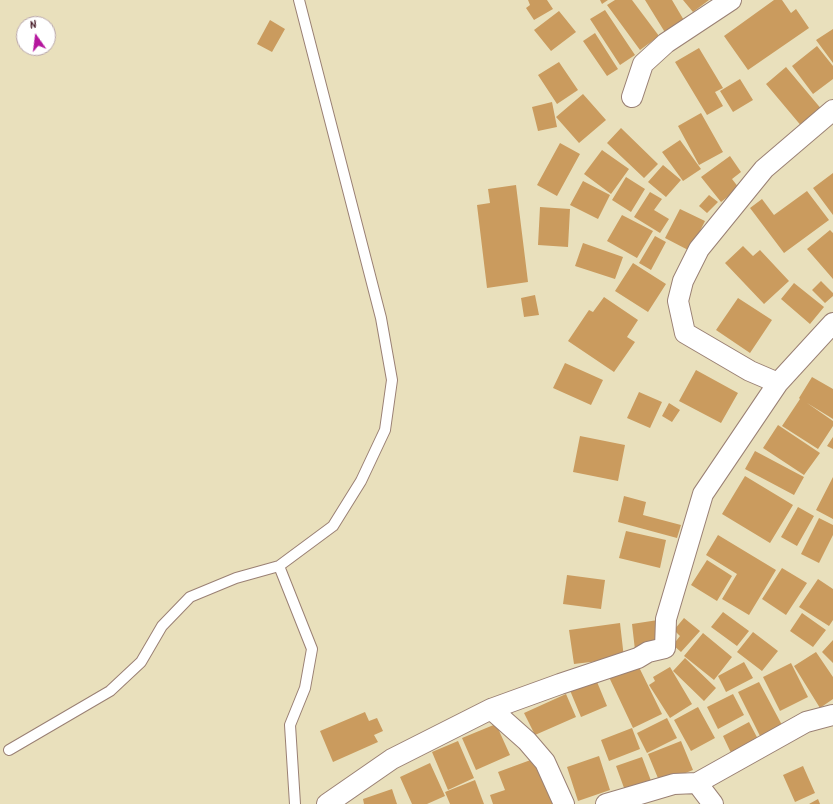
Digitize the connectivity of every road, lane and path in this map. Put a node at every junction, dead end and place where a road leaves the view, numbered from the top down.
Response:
1 (300, 0) edge
2 (731, 0) edge
3 (632, 97) dead end
4 (833, 110) edge
5 (833, 323) edge
6 (778, 383) junction
7 (279, 566) junction
8 (491, 709) junction
9 (833, 715) edge
10 (9, 750) dead end
11 (697, 783) junction
12 (295, 804) edge
13 (327, 804) edge
14 (564, 804) edge
15 (606, 804) edge
16 (713, 804) edge

1 - 7 lane
2 - 3 street
4 - 6 street
5 - 6 street
6 - 8 street
7 - 10 lane
7 - 12 lane
8 - 13 street
8 - 14 street
9 - 11 street
11 - 15 street
11 - 16 street

